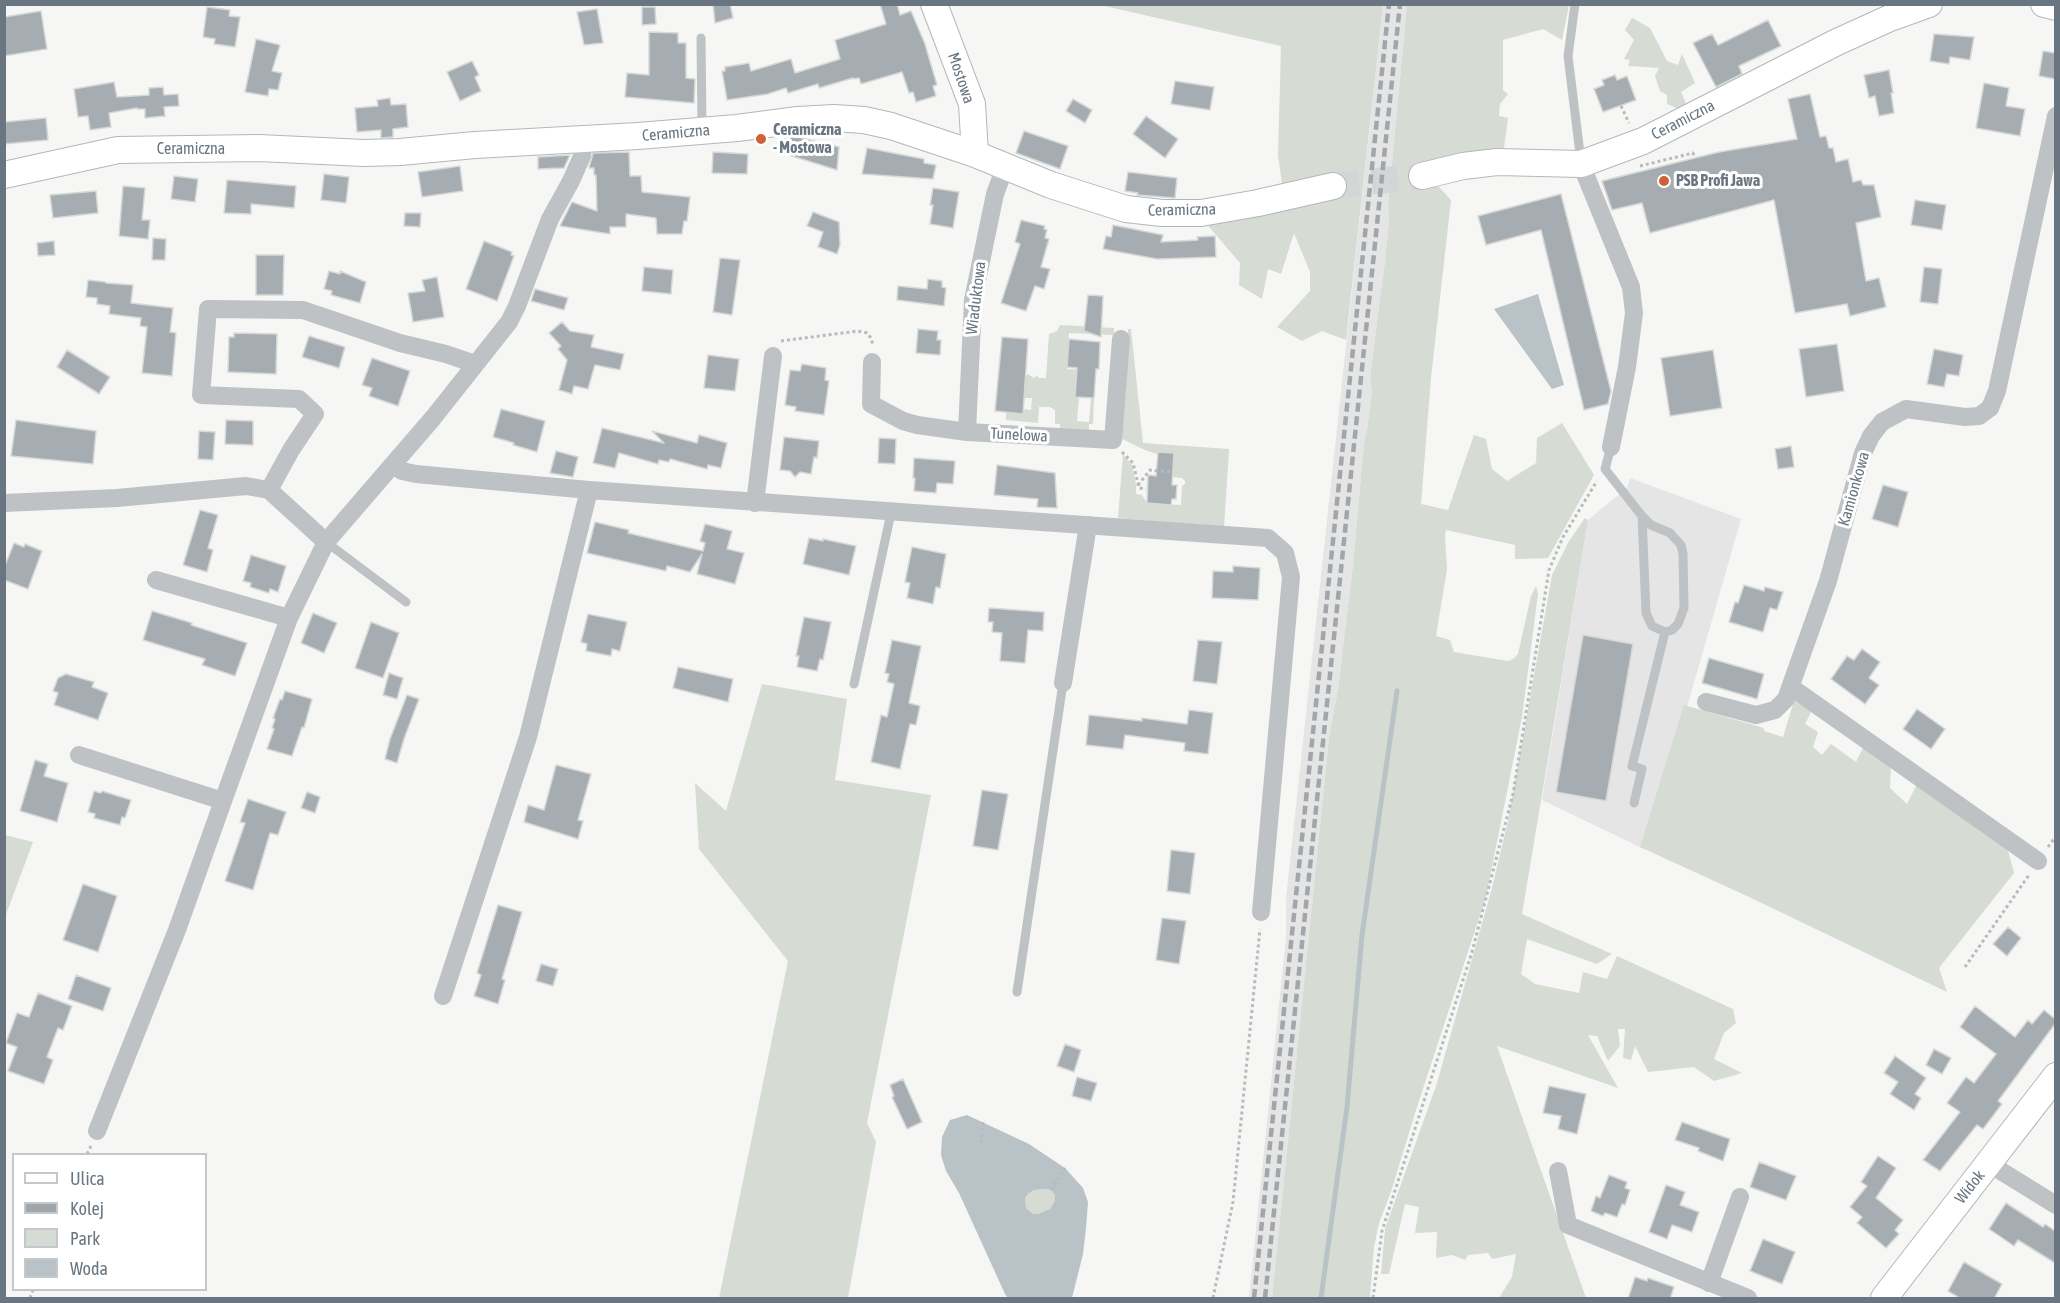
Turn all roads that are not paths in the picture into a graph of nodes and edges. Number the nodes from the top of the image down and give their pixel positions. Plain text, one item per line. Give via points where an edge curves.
1 (934, 4) edge
2 (1575, 4) edge
3 (1929, 4) edge
4 (2044, 4) edge
5 (2055, 7) edge
6 (701, 38) dead end
7 (2055, 116) edge
8 (702, 131) junction
9 (583, 139) junction
10 (975, 154) junction
11 (1581, 164) junction
12 (1005, 167) junction
13 (4, 175) edge
14 (1422, 176) tunnel mouth
15 (1333, 186) tunnel mouth
16 (1121, 339) dead end
17 (776, 349) road end
18 (872, 362) road end
19 (475, 364) junction
20 (967, 432) junction
21 (1611, 447) joint
22 (394, 465) junction
23 (269, 490) junction
24 (589, 490) junction
25 (4, 503) edge
26 (755, 503) junction
27 (891, 513) junction
28 (1642, 516) junction
29 (1088, 525) junction
30 (326, 542) junction
31 (156, 580) dead end
32 (406, 602) dead end
33 (289, 618) junction
34 (1665, 632) junction
35 (854, 684) dead end
36 (1063, 684) joint
37 (1791, 687) junction
38 (1706, 702) dead end
39 (79, 755) dead end
40 (223, 801) junction
41 (1634, 803) dead end
42 (2038, 861) road end
43 (1262, 912) road end
44 (1017, 992) dead end
45 (443, 996) dead end
46 (2055, 1076) edge
47 (97, 1131) dead end
48 (1988, 1163) junction
49 (1558, 1171) dead end
50 (1740, 1197) dead end
51 (2055, 1205) edge
52 (1709, 1283) junction
53 (1888, 1297) edge
54 (1748, 1299) edge

1 - 10 street, Mostowa via 972,104
2 - 11 lane via 1568,56
3 - 11 street, Ceramiczna via 1837,42 1643,141
4 - 5 street
6 - 8 lane
7 - 37 street, Kamionkowa via 1995,400 1979,416 1906,410 1876,428 1863,453 1828,581
8 - 9 street, Ceramiczna
8 - 10 street, Ceramiczna via 798,120 864,120
9 - 13 street, Ceramiczna via 364,153 258,148 126,150
9 - 19 street via 582,156 550,219 517,306
10 - 12 street, Ceramiczna
11 - 14 street, Ceramiczna via 1497,162
11 - 21 street via 1631,287 1634,313
12 - 15 street, Ceramiczna via 1126,209 1162,213 1201,213 1258,204
12 - 20 street, Wiaduktowa via 992,205 973,300
16 - 20 street, Tunelowa via 1113,440
17 - 26 street
18 - 20 street, Tunelowa via 871,405 917,425
19 - 22 street
19 - 23 street via 303,310 208,309 201,395 299,399 315,414
21 - 28 lane via 1605,469
22 - 24 street via 416,474
22 - 30 street
23 - 25 street via 246,486
23 - 30 street
24 - 26 street
24 - 45 street via 528,737
26 - 27 street
27 - 29 street
27 - 35 lane
28 - 34 lane via 1646,613 1652,626
28 - 34 lane via 1676,538 1683,554 1682,617 1672,630
29 - 36 street
29 - 43 street via 1268,538 1285,553 1291,577
30 - 32 lane
30 - 33 street
31 - 33 street
33 - 40 street
34 - 41 lane via 1632,766 1642,769
36 - 44 lane
37 - 38 street, Kamionkowa via 1775,710 1756,715
37 - 42 street
39 - 40 street
40 - 47 street via 177,930
46 - 48 street, Widok
48 - 51 street
48 - 53 street, Widok
49 - 52 street via 1568,1225
50 - 52 street
52 - 54 street

